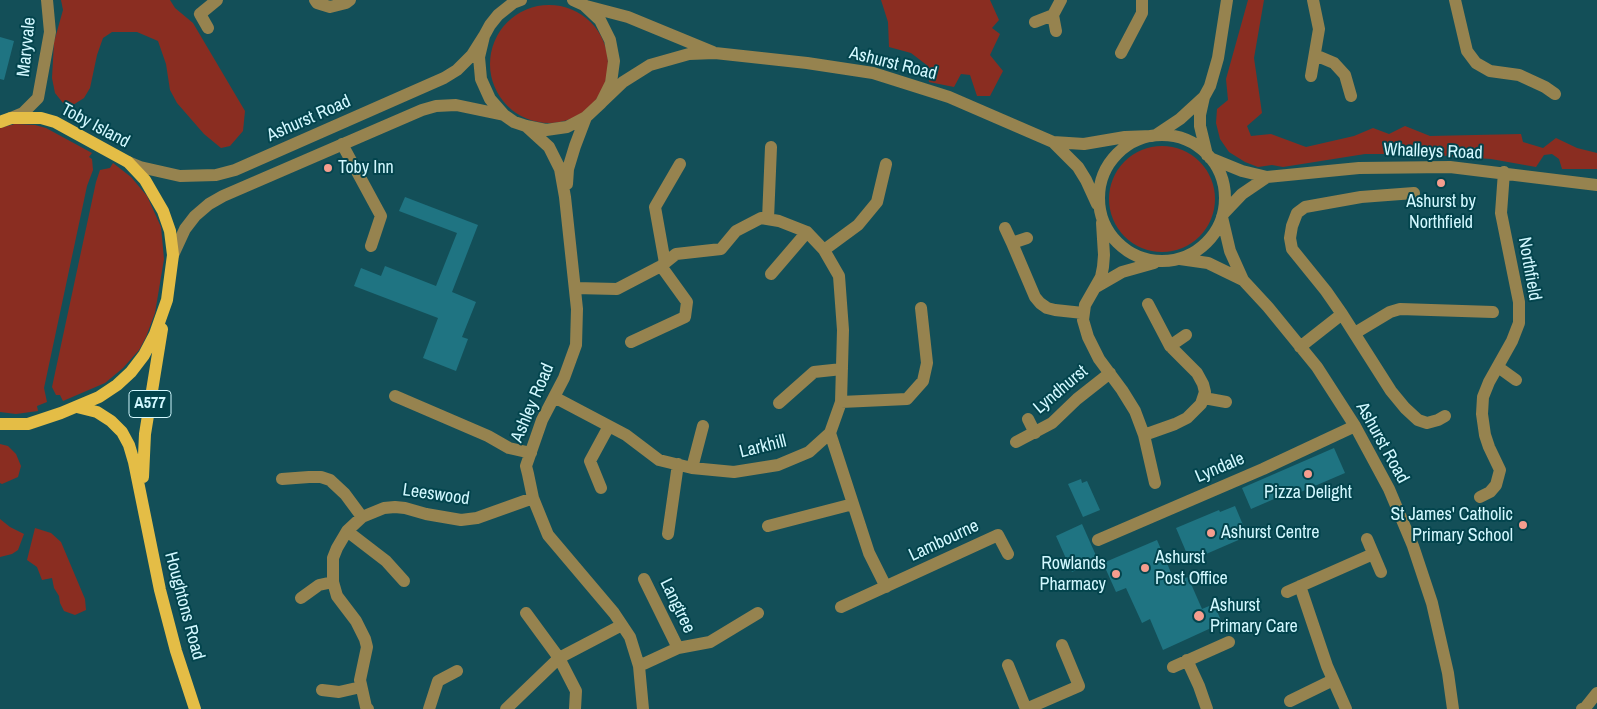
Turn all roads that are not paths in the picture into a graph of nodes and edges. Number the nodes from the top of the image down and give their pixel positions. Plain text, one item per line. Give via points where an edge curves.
1 (47, 0) edge
2 (218, 0) edge
3 (315, 0) edge
4 (350, 0) edge
5 (503, 0) edge
6 (520, 0) edge
7 (1061, 0) edge
8 (1142, 0) edge
9 (1227, 0) edge
10 (1313, 0) edge
11 (1455, 0) edge
12 (578, 3) edge
13 (498, 15) junction
14 (1053, 15) junction
15 (1036, 22) dead end
16 (208, 28) dead end
17 (1056, 31) dead end
18 (484, 36) junction
19 (1121, 52) dead end
20 (715, 53) junction
21 (1315, 56) junction
22 (1311, 76) dead end
23 (1555, 94) dead end
24 (1351, 96) dead end
25 (1204, 97) junction
26 (38, 98) junction
27 (601, 103) junction
28 (504, 115) junction
29 (586, 117) junction
30 (6, 120) edge
31 (55, 122) junction
32 (526, 126) junction
33 (1154, 135) junction
34 (1053, 142) junction
35 (342, 144) junction
36 (771, 148) dead end
37 (1209, 156) junction
38 (122, 159) junction
39 (680, 164) dead end
40 (886, 164) dead end
41 (1504, 172) junction
42 (1267, 178) junction
43 (1597, 185) edge
44 (1414, 193) dead end
45 (566, 197) junction
46 (1101, 214) junction
47 (1222, 215) junction
48 (768, 219) junction
49 (1005, 228) dead end
50 (807, 232) junction
51 (1027, 238) dead end
52 (1012, 243) junction
53 (371, 246) dead end
54 (824, 250) junction
55 (173, 255) junction
56 (1180, 259) junction
57 (1161, 261) junction
58 (663, 264) junction
59 (771, 274) dead end
60 (1243, 280) junction
61 (575, 288) junction
62 (1096, 288) junction
63 (166, 300) junction
64 (1148, 304) dead end
65 (921, 308) dead end
66 (1493, 312) dead end
67 (1083, 313) junction
68 (1342, 314) junction
69 (1355, 333) junction
70 (1186, 335) dead end
71 (631, 342) dead end
72 (1170, 346) junction
73 (1300, 346) junction
74 (1498, 368) junction
75 (842, 369) junction
76 (1110, 374) junction
77 (1516, 380) dead end
78 (395, 396) dead end
79 (554, 396) junction
80 (1204, 398) junction
81 (841, 402) junction
82 (1226, 402) dead end
83 (779, 403) dead end
84 (77, 407) junction
85 (1445, 416) dead end
86 (1028, 419) dead end
87 (0, 424) edge
88 (609, 426) junction
89 (702, 426) dead end
90 (1355, 426) junction
91 (830, 433) junction
92 (1035, 434) junction
93 (1144, 435) junction
94 (1016, 442) dead end
95 (530, 453) junction
96 (678, 464) junction
97 (692, 468) junction
98 (282, 479) dead end
99 (1155, 483) dead end
100 (601, 488) dead end
101 (1480, 497) dead end
102 (533, 498) junction
103 (853, 504) junction
104 (143, 510) junction
105 (362, 518) junction
106 (768, 526) dead end
107 (347, 531) junction
108 (668, 534) dead end
109 (1367, 539) dead end
110 (1098, 540) dead end
111 (1008, 554) dead end
112 (1374, 554) junction
113 (1381, 572) dead end
114 (644, 579) dead end
115 (404, 581) dead end
116 (333, 582) junction
117 (1300, 586) junction
118 (886, 587) junction
119 (1287, 592) dead end
120 (300, 598) dead end
121 (841, 607) dead end
122 (526, 613) dead end
123 (758, 613) dead end
124 (622, 625) junction
125 (1229, 642) dead end
126 (1062, 645) dead end
127 (678, 648) junction
128 (559, 658) junction
129 (1187, 660) junction
130 (1008, 665) dead end
131 (639, 666) junction
132 (1172, 667) dead end
133 (457, 671) dead end
134 (1333, 680) junction
135 (361, 687) junction
136 (322, 690) dead end
137 (1597, 693) edge
138 (1290, 701) dead end
139 (1052, 704) edge
140 (195, 709) edge
141 (368, 709) edge
142 (429, 709) edge
143 (506, 709) edge
144 (575, 709) edge
145 (643, 709) edge
146 (1207, 709) edge
147 (1346, 709) edge
148 (1453, 709) edge
149 (1585, 709) edge

1 - 26 street, Maryvale via 50,32
2 - 16 street via 200,14
3 - 4 street via 330,7
5 - 13 street
6 - 13 street
7 - 14 street
8 - 19 street via 1142,13
9 - 25 street via 1215,70
10 - 21 street via 1319,29
11 - 23 street via 1467,51 1476,63 1490,71 1519,75
12 - 20 street, Ashurst Road via 628,17
12 - 27 street via 600,20 612,47 611,83
13 - 18 street, Ashurst Road
14 - 15 street
14 - 17 street
18 - 28 street via 479,57 481,79 490,99
18 - 38 street, Ashurst Road via 467,60 444,78 235,170 216,175 180,176 140,167
20 - 27 street, Ashurst Road via 689,54 650,64 623,82
20 - 34 street, Ashurst Road via 873,73 978,108
21 - 22 street
21 - 24 street via 1334,63 1345,76
25 - 33 street via 1180,119
25 - 37 street via 1200,126
26 - 30 street, Maryvale via 23,113
26 - 31 street, Maryvale
27 - 29 street, Ashurst Road
28 - 32 street
28 - 35 street, Ashurst Road via 456,105 436,106
29 - 32 street via 567,127 546,130
29 - 45 street, Ashley Road via 568,169
30 - 31 main road, Toby Island / A577 via 41,118
31 - 38 main road, Toby Island / A577
32 - 45 street, Ashley Road via 549,147 560,169
33 - 34 street, Ashurst Road via 1084,144
33 - 37 street via 1175,136 1193,143
33 - 46 street via 1132,142 1116,154 1104,171 1099,191
34 - 46 street, Ashurst Road via 1078,167
35 - 53 street via 381,216
35 - 55 street, Ashurst Road via 216,200 184,229
36 - 48 street
37 - 42 street, Whalleys Road
37 - 47 street via 1220,174 1224,194
38 - 55 main road, Toby Island / A577 via 145,180 163,211
39 - 58 street via 655,207
40 - 54 street via 877,202 858,225
41 - 42 street, Whalleys Road via 1450,167 1359,168
41 - 43 street, Whalleys Road
41 - 74 street, Northfield via 1502,213 1519,314 1516,332
42 - 47 street, Whalleys Road via 1242,194
44 - 68 street via 1361,197 1305,207 1297,213 1290,238 1292,248
45 - 61 street, Ashley Road
46 - 57 street via 1110,235 1124,249 1142,258
46 - 62 street via 1104,255
47 - 56 street via 1212,236 1198,250
47 - 60 street, Ashurst Road via 1230,250
48 - 50 street, Larkhill
48 - 58 street via 761,218 736,231 721,249 676,254
49 - 52 street
50 - 54 street, Larkhill
50 - 59 street
51 - 52 street
52 - 67 street via 1040,303 1055,310
54 - 75 street, Larkhill via 839,276
55 - 63 main road, Toby Island / A577
56 - 57 street
56 - 60 street, Ashurst Road via 1208,263
57 - 62 street via 1122,272
58 - 61 street via 617,290
58 - 71 street via 687,302 685,317
60 - 73 street, Ashurst Road
61 - 79 street, Ashley Road via 578,309 576,345
62 - 67 street
63 - 84 main road, Toby Island / A577 via 156,334 131,372 99,397
63 - 104 main road, Houghtons Road / A577 via 145,434
64 - 72 street
65 - 81 street via 927,363 923,381 907,399
66 - 69 street via 1400,309
67 - 76 street, Lyndhurst via 1088,337
68 - 69 street
68 - 73 street
69 - 85 street via 1391,391 1418,420 1427,423
70 - 72 street
72 - 80 street via 1200,378
73 - 90 street, Ashurst Road
74 - 77 street
74 - 101 street, Northfield via 1483,397 1483,423 1489,447 1500,470 1496,485
75 - 81 street, Larkhill
75 - 83 street via 814,372
76 - 92 street, Lyndhurst
76 - 93 street, Lyndhurst via 1135,410
78 - 95 street via 509,448
79 - 88 street, Larkhill
79 - 95 street, Ashley Road
80 - 82 street
80 - 93 street via 1187,418
81 - 91 street, Larkhill
84 - 87 main road, Toby Island / A577 via 39,421
84 - 104 main road, Houghtons Road / A577 via 96,412 122,432 134,462
86 - 92 street, Lyndhurst
88 - 96 street, Larkhill via 659,460
88 - 100 street via 590,461
89 - 97 street
90 - 110 street, Lyndale
90 - 148 street, Ashurst Road via 1377,464 1413,546 1432,603
91 - 97 street, Larkhill via 809,452 778,466 734,472
91 - 103 street
92 - 94 street, Lyndhurst
93 - 99 street, Lyndhurst
95 - 102 street, Ashley Road via 526,466
96 - 97 street, Larkhill
96 - 108 street
98 - 105 street via 309,476 330,480
102 - 105 street, Leeswood via 477,518 461,520 395,507 384,508
102 - 124 street, Ashley Road via 548,536
103 - 106 street
103 - 118 street via 869,553
104 - 140 main road, Houghtons Road / A577 via 160,590
105 - 107 street, Leeswood
107 - 115 street
107 - 116 street, Leeswood via 333,558
109 - 112 street
111 - 118 street, Lambourne via 998,535
112 - 113 street
112 - 117 street
114 - 127 street, Langtree
116 - 120 street via 319,585
116 - 135 street, Leeswood via 337,596 365,639 367,647 360,673
117 - 119 street
117 - 134 street
118 - 121 street, Lambourne
122 - 128 street
123 - 127 street via 710,642
124 - 128 street
124 - 131 street, Ashley Road via 630,637
125 - 129 street
126 - 139 street via 1079,686
127 - 131 street
128 - 143 street
128 - 144 street via 576,691
129 - 132 street
129 - 146 street
130 - 139 street via 1026,709
131 - 145 street, Ashley Road
133 - 142 street via 438,681
134 - 138 street
134 - 147 street
135 - 136 street via 339,692
135 - 141 street, Leeswood
137 - 149 street

